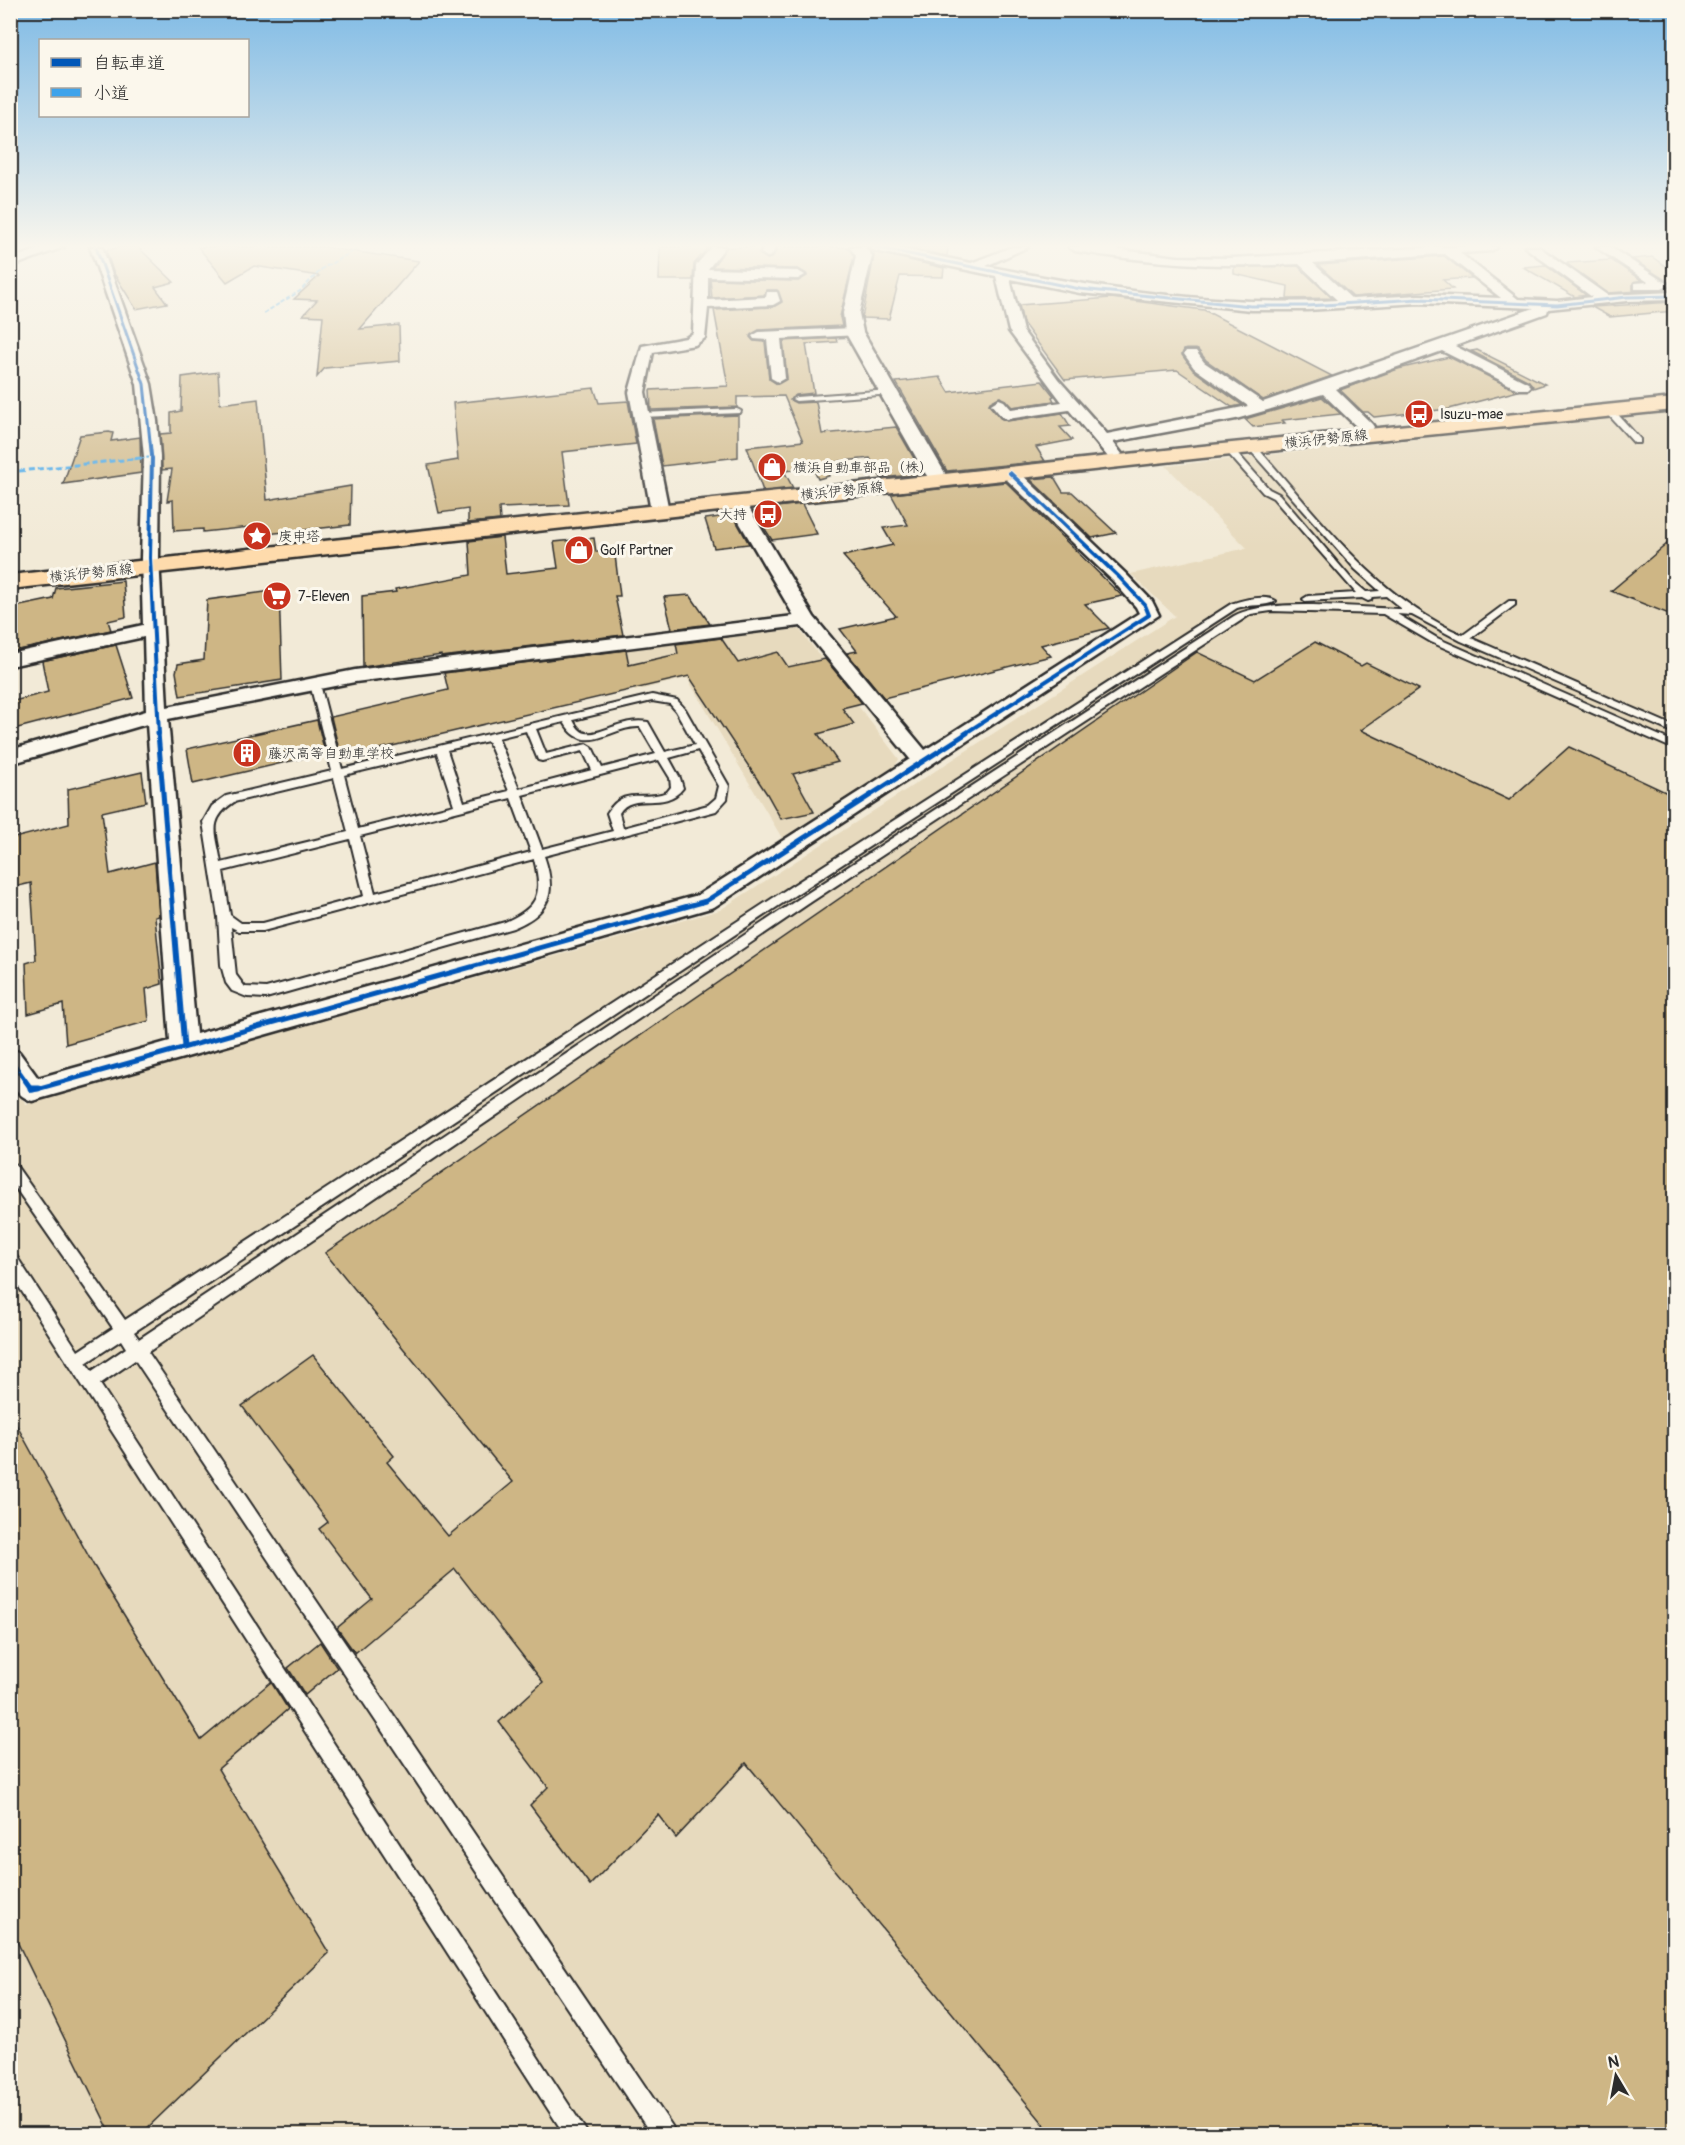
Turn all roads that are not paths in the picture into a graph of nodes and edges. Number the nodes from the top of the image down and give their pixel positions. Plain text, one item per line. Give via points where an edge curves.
1 (131, 347) edge
2 (659, 347) edge
3 (769, 347) edge
4 (863, 347) edge
5 (1028, 347) edge
6 (1436, 347) edge
7 (1446, 347) edge
8 (1191, 354) dead end
9 (778, 378) dead end
10 (1523, 386) dead end
11 (1326, 388) junction
12 (890, 392) junction
13 (1674, 396) edge
14 (796, 399) dead end
15 (1674, 404) edge
16 (1073, 405) junction
17 (1261, 408) junction
18 (1610, 410) junction
19 (737, 411) dead end
20 (1007, 413) dead end
21 (641, 415) junction
22 (1366, 427) junction
23 (1637, 441) dead end
24 (1109, 446) junction
25 (1252, 447) junction
26 (1229, 449) junction
27 (935, 473) junction
28 (1010, 473) junction
29 (737, 503) junction
30 (659, 507) junction
31 (151, 562) junction
32 (10, 573) edge
33 (10, 582) edge
34 (1386, 593) junction
35 (1365, 596) junction
36 (1512, 603) dead end
37 (1384, 611) junction
38 (1413, 612) junction
39 (806, 620) junction
40 (154, 629) junction
41 (1464, 639) junction
42 (10, 660) edge
43 (315, 684) junction
44 (157, 715) junction
45 (566, 717) junction
46 (529, 726) junction
47 (1674, 730) edge
48 (491, 735) junction
49 (702, 746) junction
50 (1674, 746) edge
51 (440, 747) junction
52 (663, 756) junction
53 (10, 757) edge
54 (922, 760) junction
55 (338, 772) junction
56 (598, 772) junction
57 (514, 793) junction
58 (460, 807) junction
59 (354, 833) junction
60 (619, 833) junction
61 (537, 855) junction
62 (215, 868) junction
63 (371, 899) junction
64 (224, 917) junction
65 (184, 1047) junction
66 (10, 1059) edge
67 (10, 1168) edge
68 (10, 1259) edge
69 (122, 1331) junction
70 (136, 1350) junction
71 (76, 1360) junction
72 (90, 1382) junction
73 (577, 2134) edge
74 (664, 2134) edge

1 - 31 street via 144,384 152,457
2 - 21 street via 647,349 637,392
3 - 9 street
4 - 12 street
5 - 16 street
6 - 11 street
7 - 10 street
8 - 17 street via 1199,365
11 - 17 street
11 - 22 street
12 - 14 lane
12 - 27 street
13 - 22 main road, 横浜伊勢原線
15 - 18 main road, 横浜伊勢原線
16 - 20 street
16 - 24 street
17 - 24 street
18 - 23 lane
18 - 25 main road, 横浜伊勢原線
19 - 21 lane
21 - 30 street
22 - 24 main road, 横浜伊勢原線
24 - 27 main road, 横浜伊勢原線
25 - 26 main road, 横浜伊勢原線
25 - 34 lane via 1358,567
26 - 28 main road, 横浜伊勢原線
26 - 35 lane
27 - 30 main road, 横浜伊勢原線
28 - 29 main road, 横浜伊勢原線
28 - 54 street via 1105,563 1145,605 1149,615
29 - 30 main road, 横浜伊勢原線
29 - 39 street
30 - 31 main road, 横浜伊勢原線
31 - 32 main road, 横浜伊勢原線
31 - 33 main road, 横浜伊勢原線
31 - 40 street
34 - 35 lane
34 - 38 lane
35 - 37 lane
35 - 69 lane via 1256,601 1234,606
36 - 41 lane
37 - 38 lane
37 - 50 lane via 1434,640
37 - 70 lane via 1271,608 1237,618 807,899
38 - 41 lane
39 - 43 street
39 - 54 street
40 - 42 street
40 - 44 street
41 - 47 lane
43 - 44 street
43 - 55 lane
44 - 53 street
44 - 65 street
45 - 46 lane
45 - 49 lane via 642,699 660,699 673,702 680,709
45 - 52 lane via 576,734 590,737 603,735 624,723 644,723
46 - 48 lane
46 - 56 lane via 542,758 587,747
48 - 51 lane
48 - 57 lane
49 - 52 lane
49 - 60 lane via 724,786 717,804 704,811
51 - 55 lane
51 - 58 lane
52 - 56 lane
52 - 60 lane via 677,783 675,792 663,799 630,799 618,804 613,813
54 - 65 street via 706,901
55 - 59 lane
55 - 62 lane via 240,795 223,803 209,822
56 - 57 lane
57 - 58 lane
57 - 61 lane
58 - 59 lane
59 - 62 lane
59 - 63 lane
60 - 61 lane
61 - 63 lane
61 - 64 lane via 545,894 539,905 518,921 266,993 244,992 232,981 225,951
62 - 64 lane
63 - 64 lane via 256,928 239,927
65 - 66 street via 32,1090
67 - 69 lane
68 - 71 lane
69 - 70 lane
69 - 71 lane
70 - 72 lane
70 - 74 lane
71 - 72 lane
72 - 73 lane

